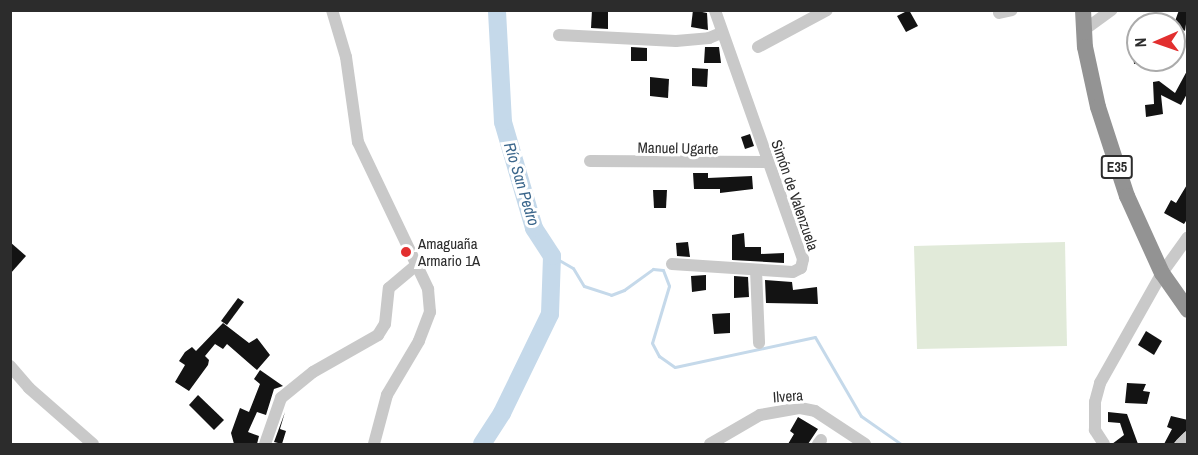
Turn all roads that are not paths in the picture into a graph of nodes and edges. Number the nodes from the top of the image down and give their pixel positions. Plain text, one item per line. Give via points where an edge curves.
1 (332, 10) edge
2 (715, 10) edge
3 (827, 10) edge
4 (1012, 10) edge
5 (1083, 10) edge
6 (1112, 10) edge
7 (999, 13) dead end
8 (1084, 30) junction
9 (721, 33) junction
10 (559, 35) dead end
11 (758, 47) dead end
12 (590, 161) dead end
13 (767, 162) junction
14 (1188, 237) edge
15 (672, 264) dead end
16 (415, 266) junction
17 (756, 270) junction
18 (1162, 273) junction
19 (1188, 310) edge
20 (759, 343) dead end
21 (10, 366) edge
22 (1188, 437) edge
23 (93, 444) edge
24 (264, 444) edge
25 (374, 444) edge
26 (710, 444) edge
27 (865, 444) edge
28 (1104, 444) edge
29 (1181, 444) edge

1 - 16 street via 346,57 358,141
2 - 9 street, Simón de Valenzuela
3 - 11 street
4 - 7 street
5 - 8 highway, E35
6 - 8 street
8 - 18 highway, E35 via 1098,107 1127,196
9 - 10 street via 683,40
9 - 13 street, Simón de Valenzuela
12 - 13 street, Manuel Ugarte
13 - 17 street, Simón de Valenzuela via 803,259 801,268 794,272
14 - 18 street
15 - 17 street, Simón de Valenzuela
16 - 24 street via 388,288 385,324 378,335 313,372 281,398
16 - 25 street via 428,289 430,312 419,341 387,395
17 - 20 street
18 - 19 highway, E35
18 - 28 street via 1100,383 1095,430
21 - 23 street via 28,388
22 - 29 street
26 - 27 street, Ilvera via 760,415 800,408 815,411

